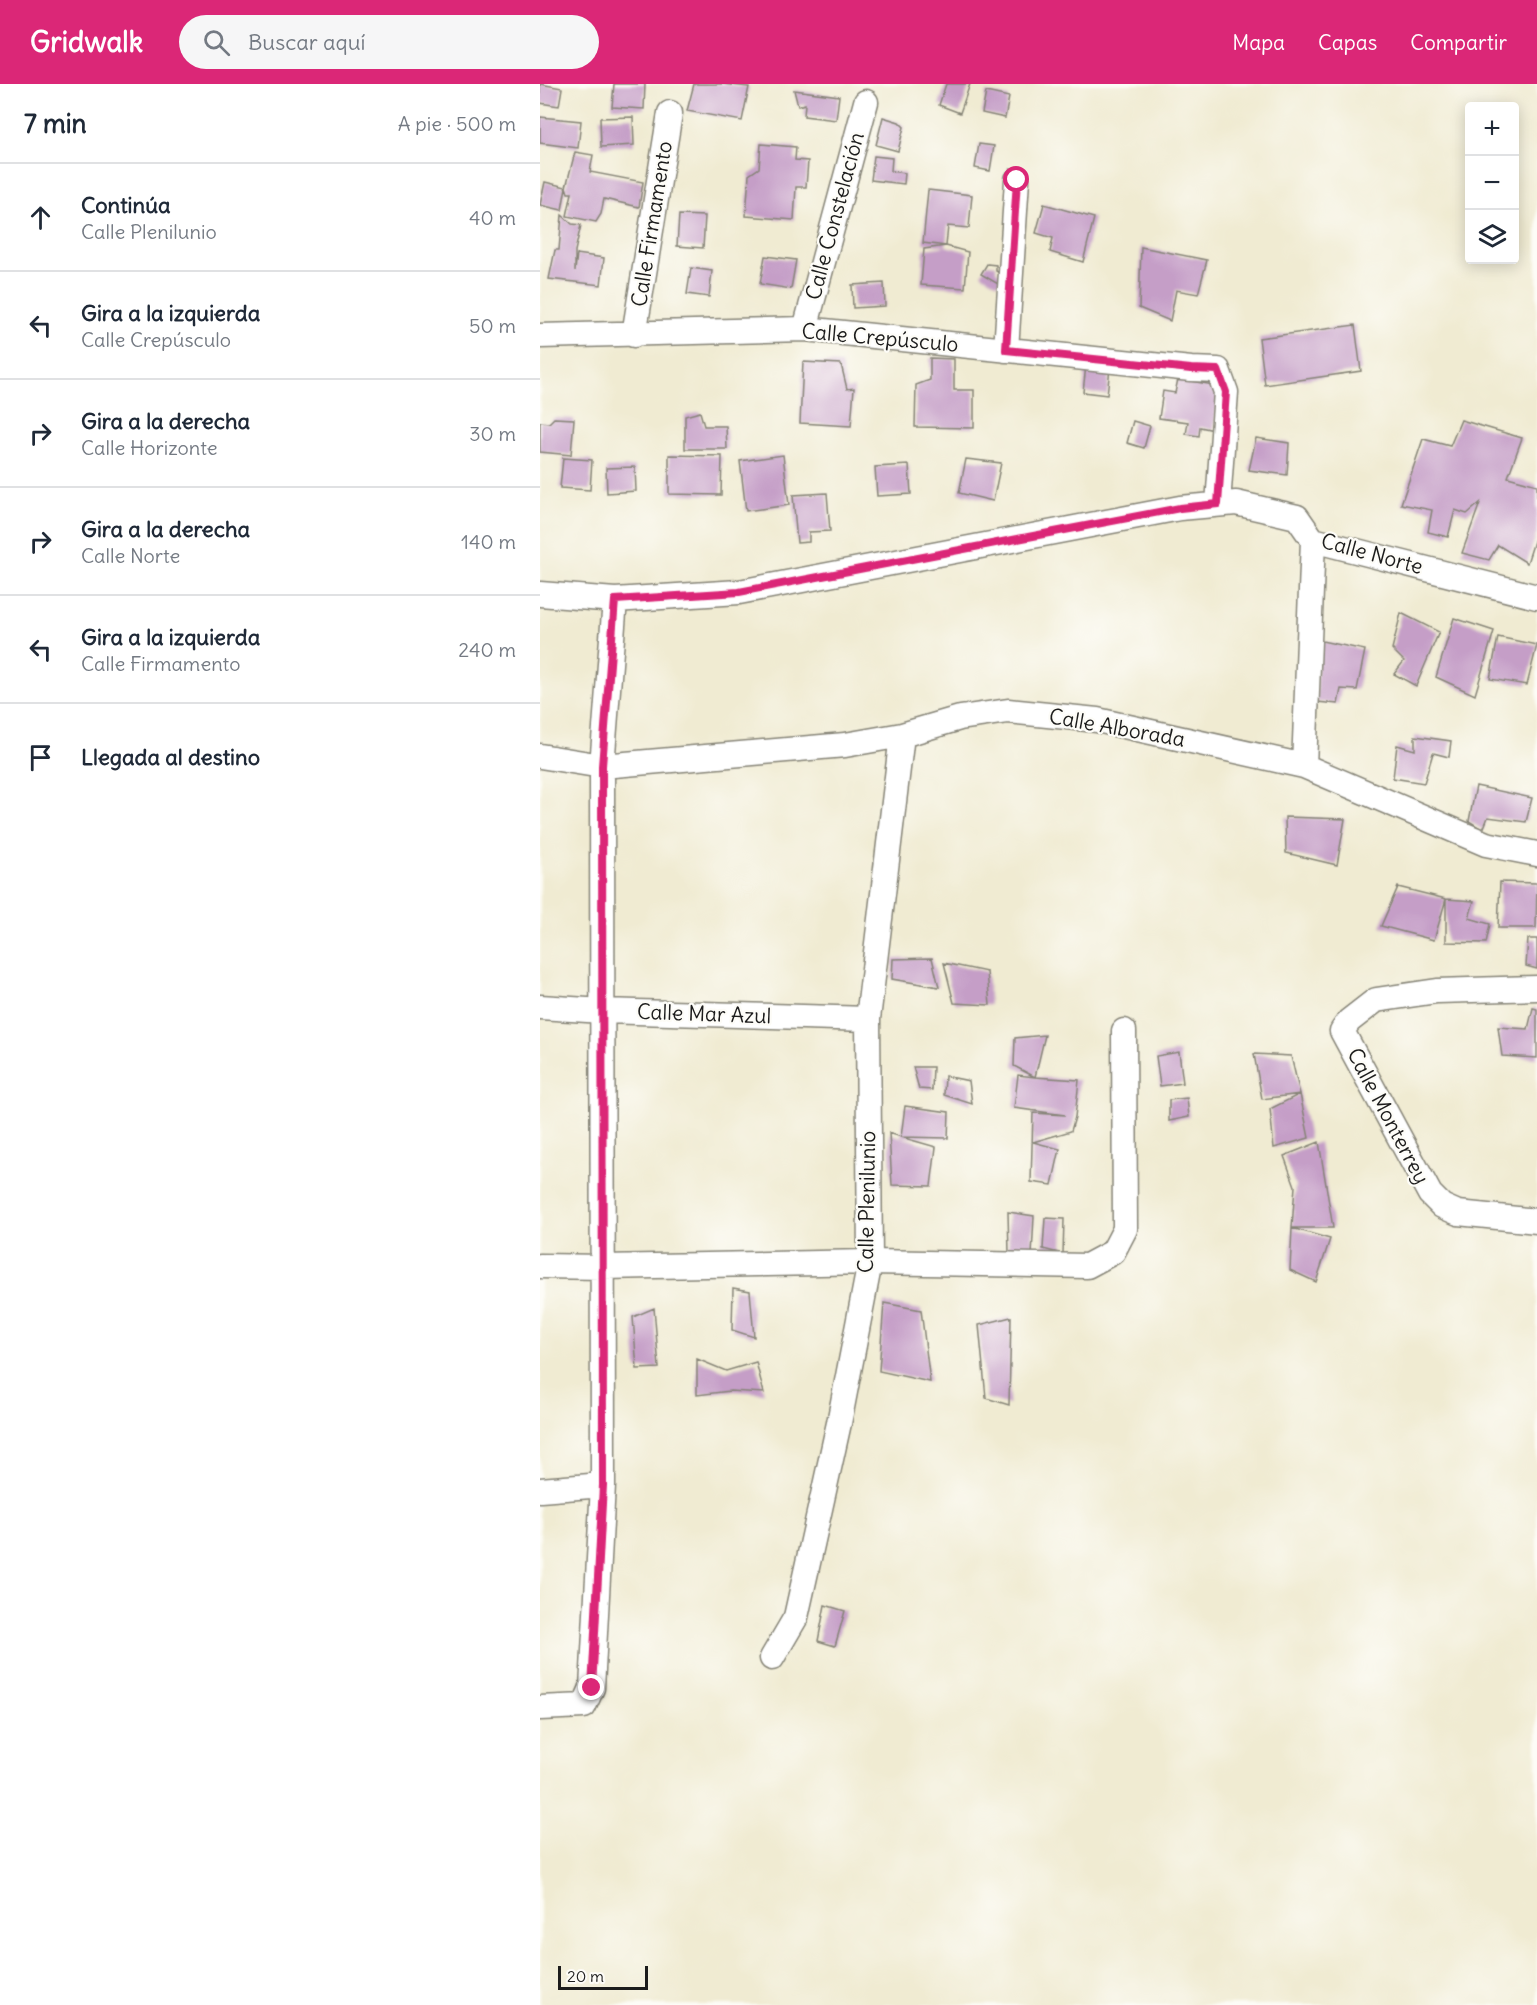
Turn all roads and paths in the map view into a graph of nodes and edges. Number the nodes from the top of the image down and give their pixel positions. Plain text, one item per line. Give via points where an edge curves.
1 (866, 102) dead end
2 (670, 113) dead end
3 (1017, 180) dead end
4 (805, 329) junction
5 (634, 334) junction
6 (540, 336) edge
7 (1006, 350) junction
8 (1218, 504) junction
9 (1313, 540) junction
10 (540, 594) edge
11 (1537, 597) edge
12 (615, 600) junction
13 (902, 735) junction
14 (540, 756) edge
15 (602, 766) junction
16 (1304, 766) junction
17 (1537, 854) edge
18 (1537, 988) edge
19 (540, 1007) edge
20 (603, 1011) junction
21 (868, 1019) junction
22 (1124, 1032) dead end
23 (1537, 1221) edge
24 (870, 1262) junction
25 (540, 1266) edge
26 (603, 1267) junction
27 (603, 1485) junction
28 (540, 1490) edge
29 (772, 1658) dead end
30 (540, 1708) edge

1 - 4 street, Calle Constelación
2 - 5 street, Calle Firmamento
3 - 7 street
4 - 5 street, Calle Crepúsculo
4 - 7 street, Calle Crepúsculo
5 - 6 street, Calle Crepúsculo
7 - 8 street, Calle Crepúsculo via 1218,370 1226,392
8 - 9 street, Calle Norte via 1236,503 1297,517
8 - 12 street, Calle Norte via 739,592
9 - 11 street, Calle Norte
9 - 16 street
10 - 12 street, Calle Norte
12 - 15 street
13 - 15 street, Calle Alborada via 846,745
13 - 16 street, Calle Alborada via 960,718 1008,711 1098,720
13 - 21 street, Calle Plenilunio
14 - 15 street, Calle Alborada
15 - 20 street
16 - 17 street, Calle Alborada via 1486,844
18 - 23 street, Calle Monterrey via 1437,991 1376,1000 1342,1031 1430,1194 1442,1206 1458,1213
19 - 20 street, Calle Mar Azul
20 - 21 street, Calle Mar Azul
20 - 26 street
21 - 24 street, Calle Plenilunio
22 - 24 street via 1125,1229 1113,1252 1087,1266
24 - 26 street
24 - 29 street, Calle Plenilunio via 796,1617
25 - 26 street
26 - 27 street
27 - 28 street
27 - 30 street via 592,1688 584,1706

